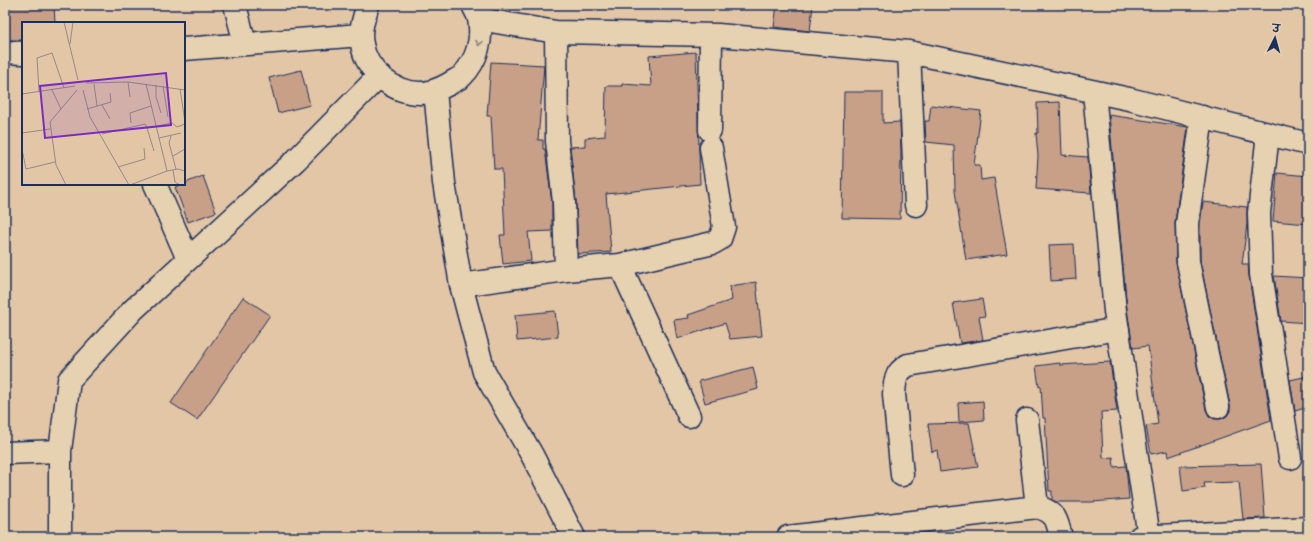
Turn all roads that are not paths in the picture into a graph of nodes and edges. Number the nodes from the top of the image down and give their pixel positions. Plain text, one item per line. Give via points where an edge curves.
1 (235, 5) edge
2 (368, 5) edge
3 (476, 12) edge
4 (556, 32) junction
5 (362, 35) junction
6 (711, 35) junction
7 (245, 44) junction
8 (185, 49) edge
9 (5, 52) edge
10 (909, 52) junction
11 (22, 53) edge
12 (379, 76) junction
13 (435, 91) junction
14 (1094, 92) junction
15 (1202, 117) junction
16 (1268, 134) junction
17 (1308, 144) edge
18 (155, 185) edge
19 (916, 205) dead end
20 (188, 259) junction
21 (620, 265) junction
22 (566, 270) junction
23 (461, 284) junction
24 (1118, 329) junction
25 (1218, 407) dead end
26 (689, 416) dead end
27 (1027, 420) dead end
28 (60, 451) junction
29 (5, 453) edge
30 (1290, 458) dead end
31 (902, 475) dead end
32 (1037, 507) junction
33 (1308, 528) edge
34 (60, 537) edge
35 (574, 537) edge
36 (788, 537) edge
37 (1061, 537) edge
38 (1146, 537) edge

1 - 7 street
2 - 5 street via 361,24
3 - 4 street
3 -> 13 street via 480,40 474,60 462,76
4 - 6 street
4 - 22 street via 557,141 564,202
5 - 7 street
5 - 12 street via 362,44 369,64
6 - 10 street
6 - 21 street via 710,139 724,227 720,239 713,243
7 - 8 street
9 - 11 street
10 - 14 street
10 - 19 street
12 - 13 street via 400,89 420,93
12 - 20 street via 296,160
13 - 23 street via 444,183
14 - 15 street
14 - 24 street
15 - 16 street
15 - 25 street via 1187,224 1188,262
16 - 17 street
16 - 30 street via 1259,213 1261,274
18 - 20 street
20 - 28 street via 133,310 69,380
21 - 22 street
21 - 26 street
22 - 23 street
23 - 35 street via 484,372 532,455
24 - 31 street via 908,365 900,370 895,381 894,394
24 - 38 street
27 - 32 street
28 - 29 street
28 - 34 street
32 - 36 street
32 - 37 street via 1053,514
33 - 38 street

